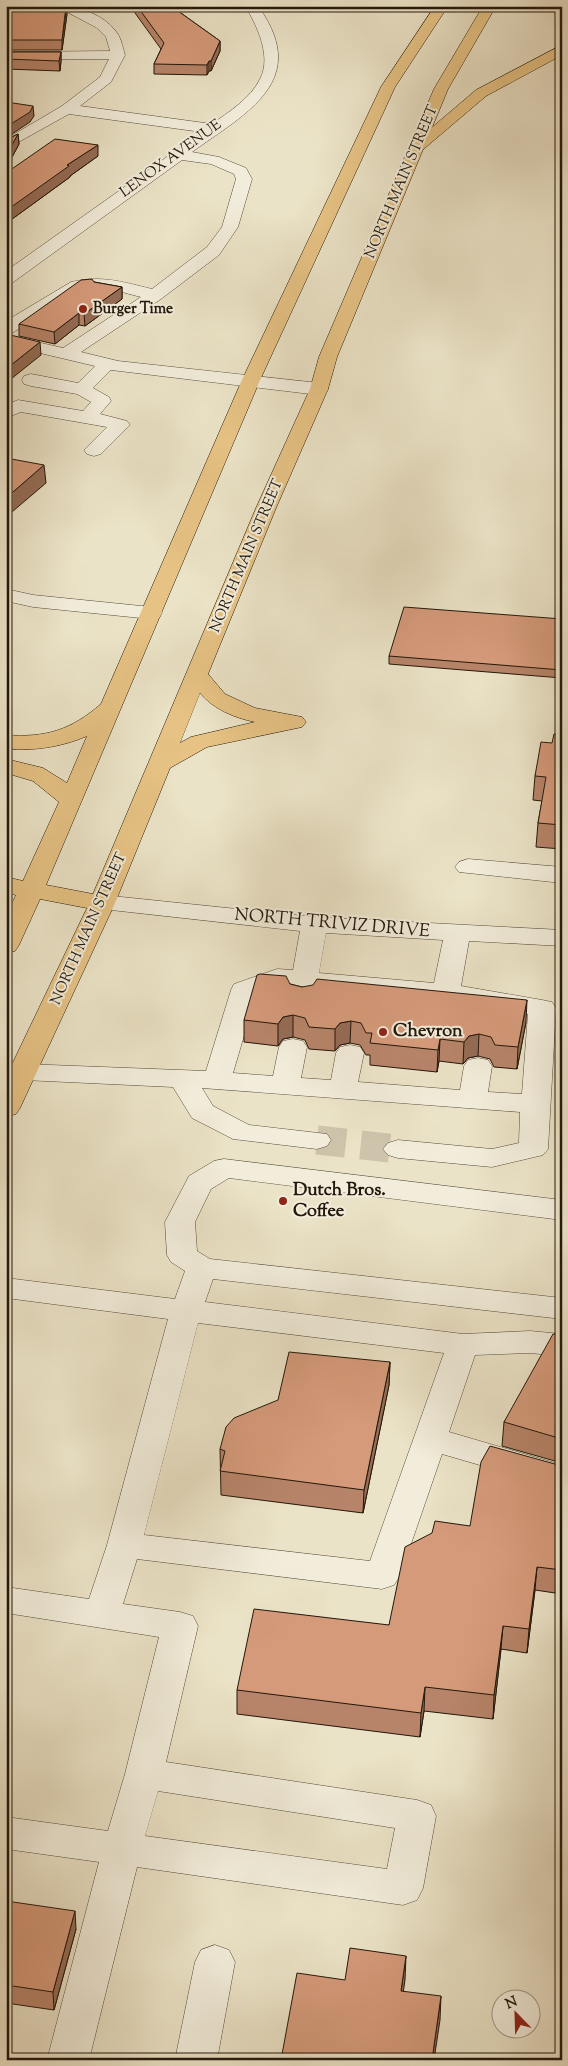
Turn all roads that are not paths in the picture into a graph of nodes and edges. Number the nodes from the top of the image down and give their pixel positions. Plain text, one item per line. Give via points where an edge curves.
1 (62, 6) edge
2 (251, 6) edge
3 (442, 6) edge
4 (490, 6) edge
5 (562, 49) edge
6 (118, 55) junction
7 (6, 56) edge
8 (67, 109) junction
9 (214, 129) junction
10 (6, 145) edge
11 (414, 150) junction
12 (179, 155) junction
13 (16, 255) dead end
14 (34, 258) junction
15 (6, 279) edge
16 (155, 295) junction
17 (6, 330) edge
18 (6, 340) edge
19 (66, 354) junction
20 (107, 364) junction
21 (31, 380) dead end
22 (251, 380) junction
23 (319, 388) junction
24 (82, 389) junction
25 (6, 412) edge
26 (88, 417) junction
27 (94, 450) dead end
28 (6, 595) edge
29 (151, 613) junction
30 (197, 674) junction
31 (110, 708) junction
32 (6, 742) edge
33 (160, 764) junction
34 (6, 766) edge
35 (71, 800) junction
36 (468, 867) dead end
37 (562, 875) edge
38 (6, 885) edge
39 (32, 890) junction
40 (102, 903) junction
41 (314, 924) junction
42 (457, 934) junction
43 (562, 938) edge
44 (6, 945) edge
45 (304, 989) junction
46 (446, 992) junction
47 (293, 1047) dead end
48 (350, 1053) dead end
49 (478, 1066) dead end
50 (24, 1072) junction
51 (183, 1080) junction
52 (217, 1080) junction
53 (285, 1085) junction
54 (343, 1089) junction
55 (473, 1098) junction
56 (535, 1104) junction
57 (6, 1108) edge
58 (317, 1140) tunnel mouth
59 (398, 1149) tunnel mouth
60 (562, 1210) edge
61 (202, 1268) junction
62 (6, 1288) edge
63 (562, 1308) edge
64 (186, 1310) junction
65 (463, 1345) junction
66 (562, 1345) edge
67 (429, 1438) junction
68 (562, 1476) edge
69 (124, 1545) junction
70 (6, 1600) edge
71 (102, 1614) junction
72 (144, 1774) junction
73 (6, 1833) edge
74 (122, 1850) junction
75 (215, 1962) dead end
76 (68, 2060) edge
77 (196, 2060) edge

1 - 6 street via 102,27 112,36
2 - 9 street, LENOX AVENUE via 267,38 270,57 268,79 256,95
3 - 22 main road via 388,87
4 - 11 main road, NORTH MAIN STREET via 441,89
5 - 11 main road via 481,93
6 - 7 street
6 - 8 street via 106,79
8 - 9 street
8 - 10 street
9 - 12 street, LENOX AVENUE
11 - 23 main road, NORTH MAIN STREET via 328,357
12 - 14 street, LENOX AVENUE
12 - 16 street via 214,160 241,171 244,179 230,228 213,251
13 - 14 street
14 - 15 street, LENOX AVENUE
16 - 17 street via 106,284 77,286
16 - 19 street
18 - 19 street
19 - 20 street
20 - 22 street
20 - 24 street
21 - 24 street
22 - 23 street
22 - 29 main road
23 - 30 main road, NORTH MAIN STREET
24 - 26 street via 102,401
25 - 26 street via 18,406
26 - 27 street via 120,425
28 - 29 street via 34,601
29 - 31 main road
30 - 33 main road, NORTH MAIN STREET
30 - 33 main road via 217,699 249,714 294,722 199,742
31 - 32 main road via 88,726 68,735 38,742
31 - 35 main road
33 - 40 main road, NORTH MAIN STREET
34 - 35 main road via 37,773
35 - 39 main road
36 - 37 street
38 - 39 main road
39 - 40 main road
39 - 44 main road
40 - 41 street, NORTH TRIVIZ DRIVE
40 - 50 main road, NORTH MAIN STREET
41 - 42 street, NORTH TRIVIZ DRIVE
41 - 45 street
42 - 43 street, NORTH TRIVIZ DRIVE
42 - 46 street
45 - 46 street via 364,995
45 - 52 street via 277,977 244,990
46 - 56 street via 487,1009 542,1008
47 - 53 street
48 - 54 street
49 - 55 street
50 - 51 street
50 - 57 main road, NORTH MAIN STREET
51 - 52 street
51 - 58 street via 202,1112 243,1133
52 - 53 street
53 - 54 street
54 - 55 street
55 - 56 street
56 - 59 street via 533,1149 492,1158
60 - 61 street via 224,1168 198,1183 180,1222 182,1255
61 - 63 street
61 - 64 street
62 - 64 street
64 - 65 street
64 - 69 street
65 - 66 street via 530,1342
65 - 67 street
67 - 68 street
67 - 69 street via 382,1576
69 - 71 street
70 - 71 street
71 - 72 street via 180,1626
72 - 74 street
72 - 74 street via 417,1816 403,1888
73 - 74 street
74 - 76 street
75 - 77 street

